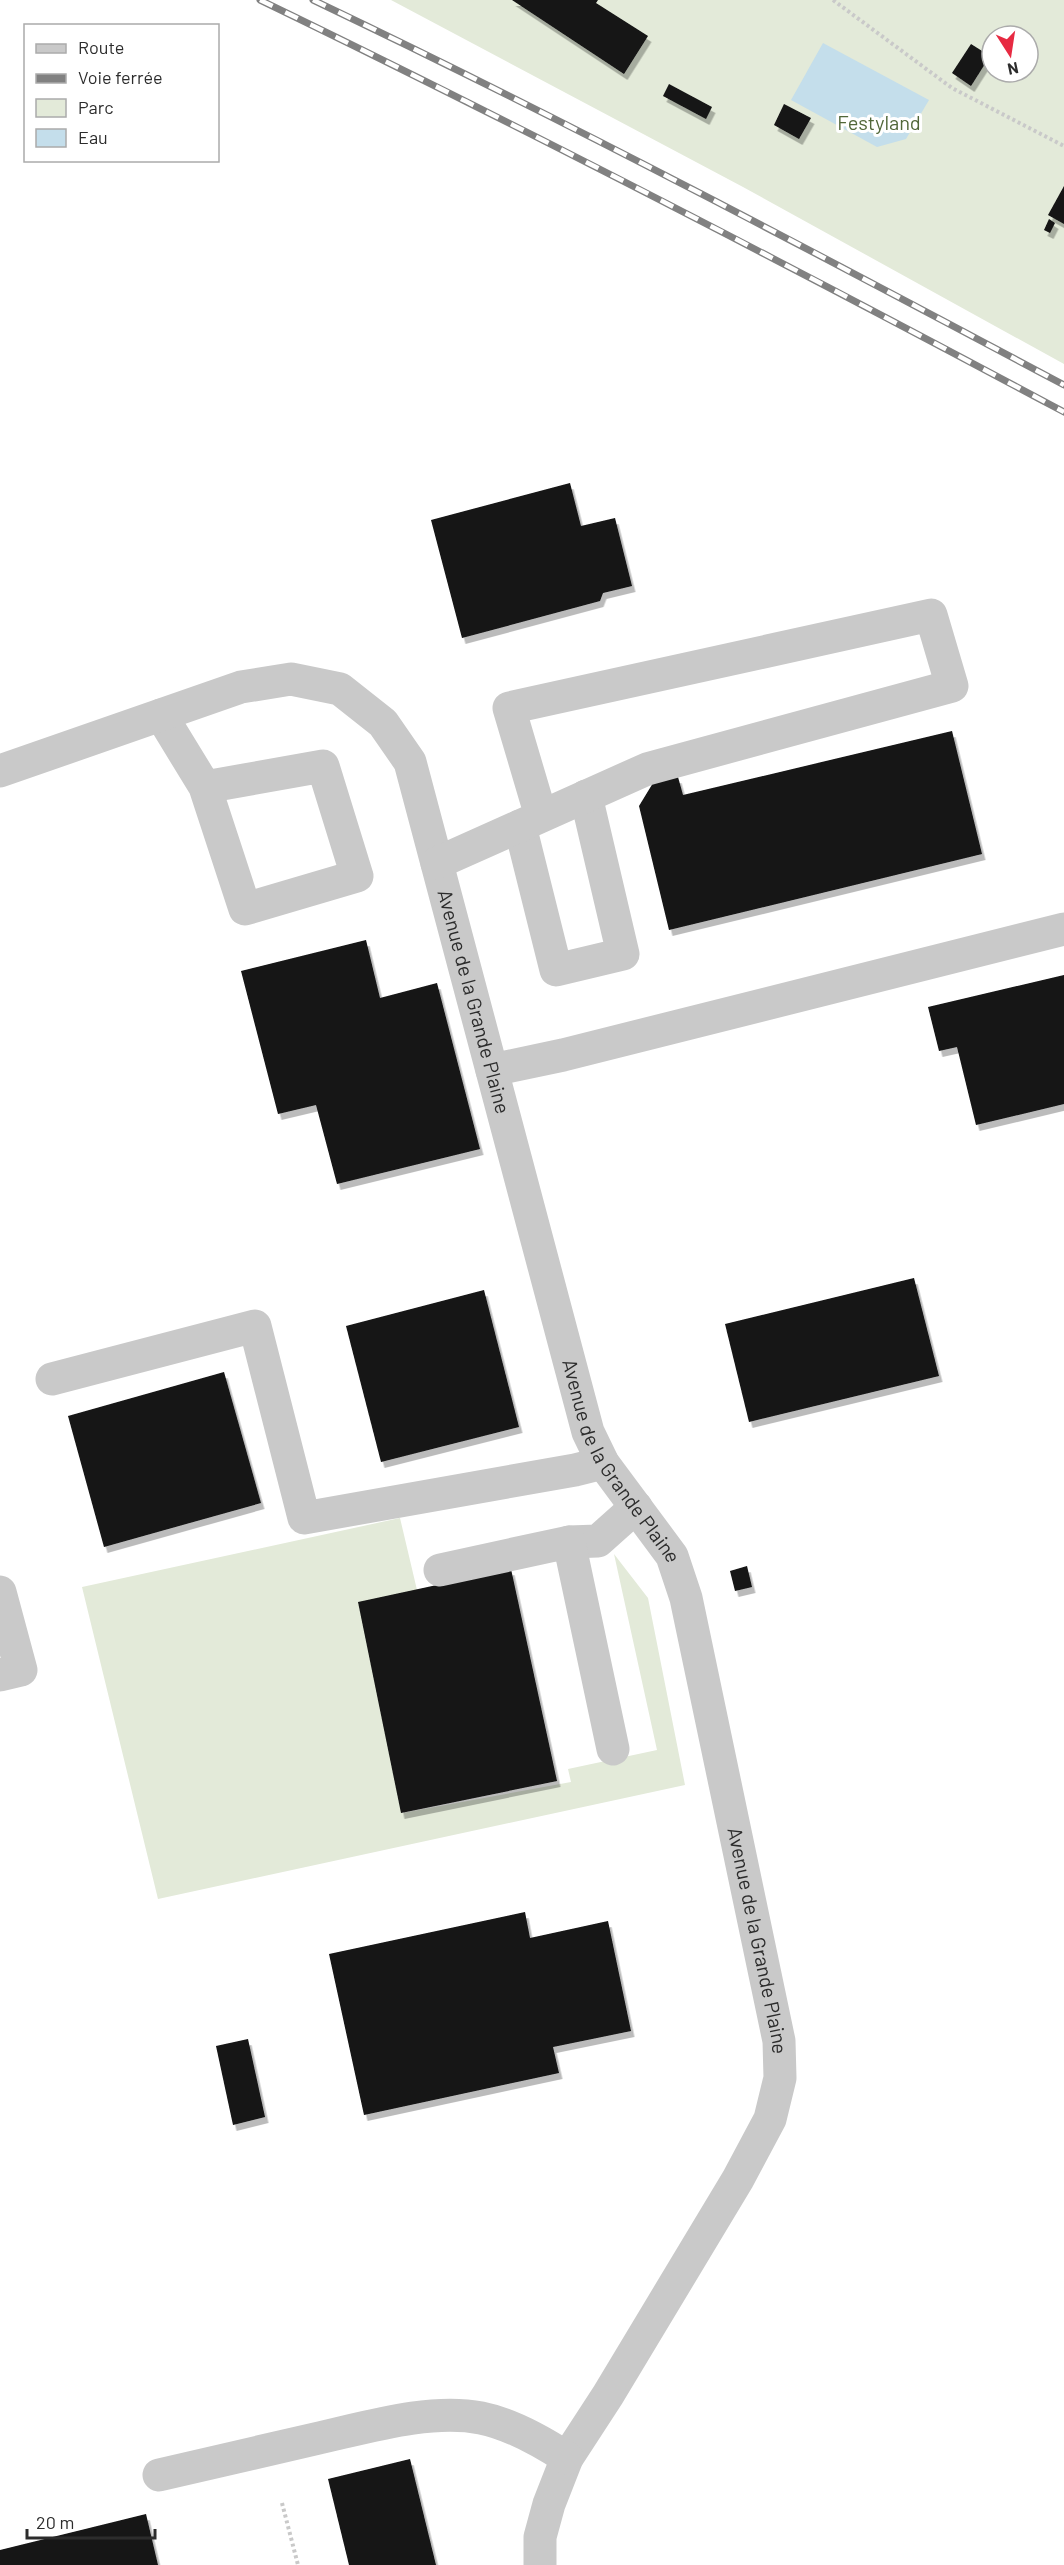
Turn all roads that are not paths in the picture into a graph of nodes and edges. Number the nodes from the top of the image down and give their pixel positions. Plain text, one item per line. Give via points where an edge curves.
1 (161, 715) junction
2 (0, 771) edge
3 (205, 787) junction
4 (586, 796) junction
5 (530, 821) junction
6 (437, 863) junction
7 (1064, 928) edge
8 (492, 1070) junction
9 (52, 1379) dead end
10 (603, 1462) junction
11 (636, 1507) junction
12 (569, 1542) junction
13 (440, 1570) dead end
14 (0, 1592) edge
15 (0, 1675) edge
16 (613, 1749) dead end
17 (567, 2458) junction
18 (159, 2475) dead end
19 (540, 2565) edge

1 - 2 street, Avenue de la Grande Plaine
1 - 3 street
1 - 6 street, Avenue de la Grande Plaine via 242,687 291,679 340,689 383,723 410,762
3 - 3 street via 245,909 357,876 323,766
4 - 5 street
4 - 5 street via 623,954 556,970
4 - 5 street via 647,769 952,686 931,615 509,708
5 - 6 street
6 - 8 street, Avenue de la Grande Plaine
7 - 8 street
8 - 10 street, Avenue de la Grande Plaine via 588,1432
9 - 10 street via 255,1326 304,1518
10 - 11 street, Avenue de la Grande Plaine
11 - 12 street via 598,1541
11 - 17 street, Avenue de la Grande Plaine via 672,1556 686,1598 779,2041 780,2078 770,2119 738,2179
12 - 13 street
12 - 16 street
14 - 15 street via 21,1670
17 - 18 street via 504,2425 479,2417 441,2415 384,2423
17 - 19 street, Avenue de la Grande Plaine via 540,2537

